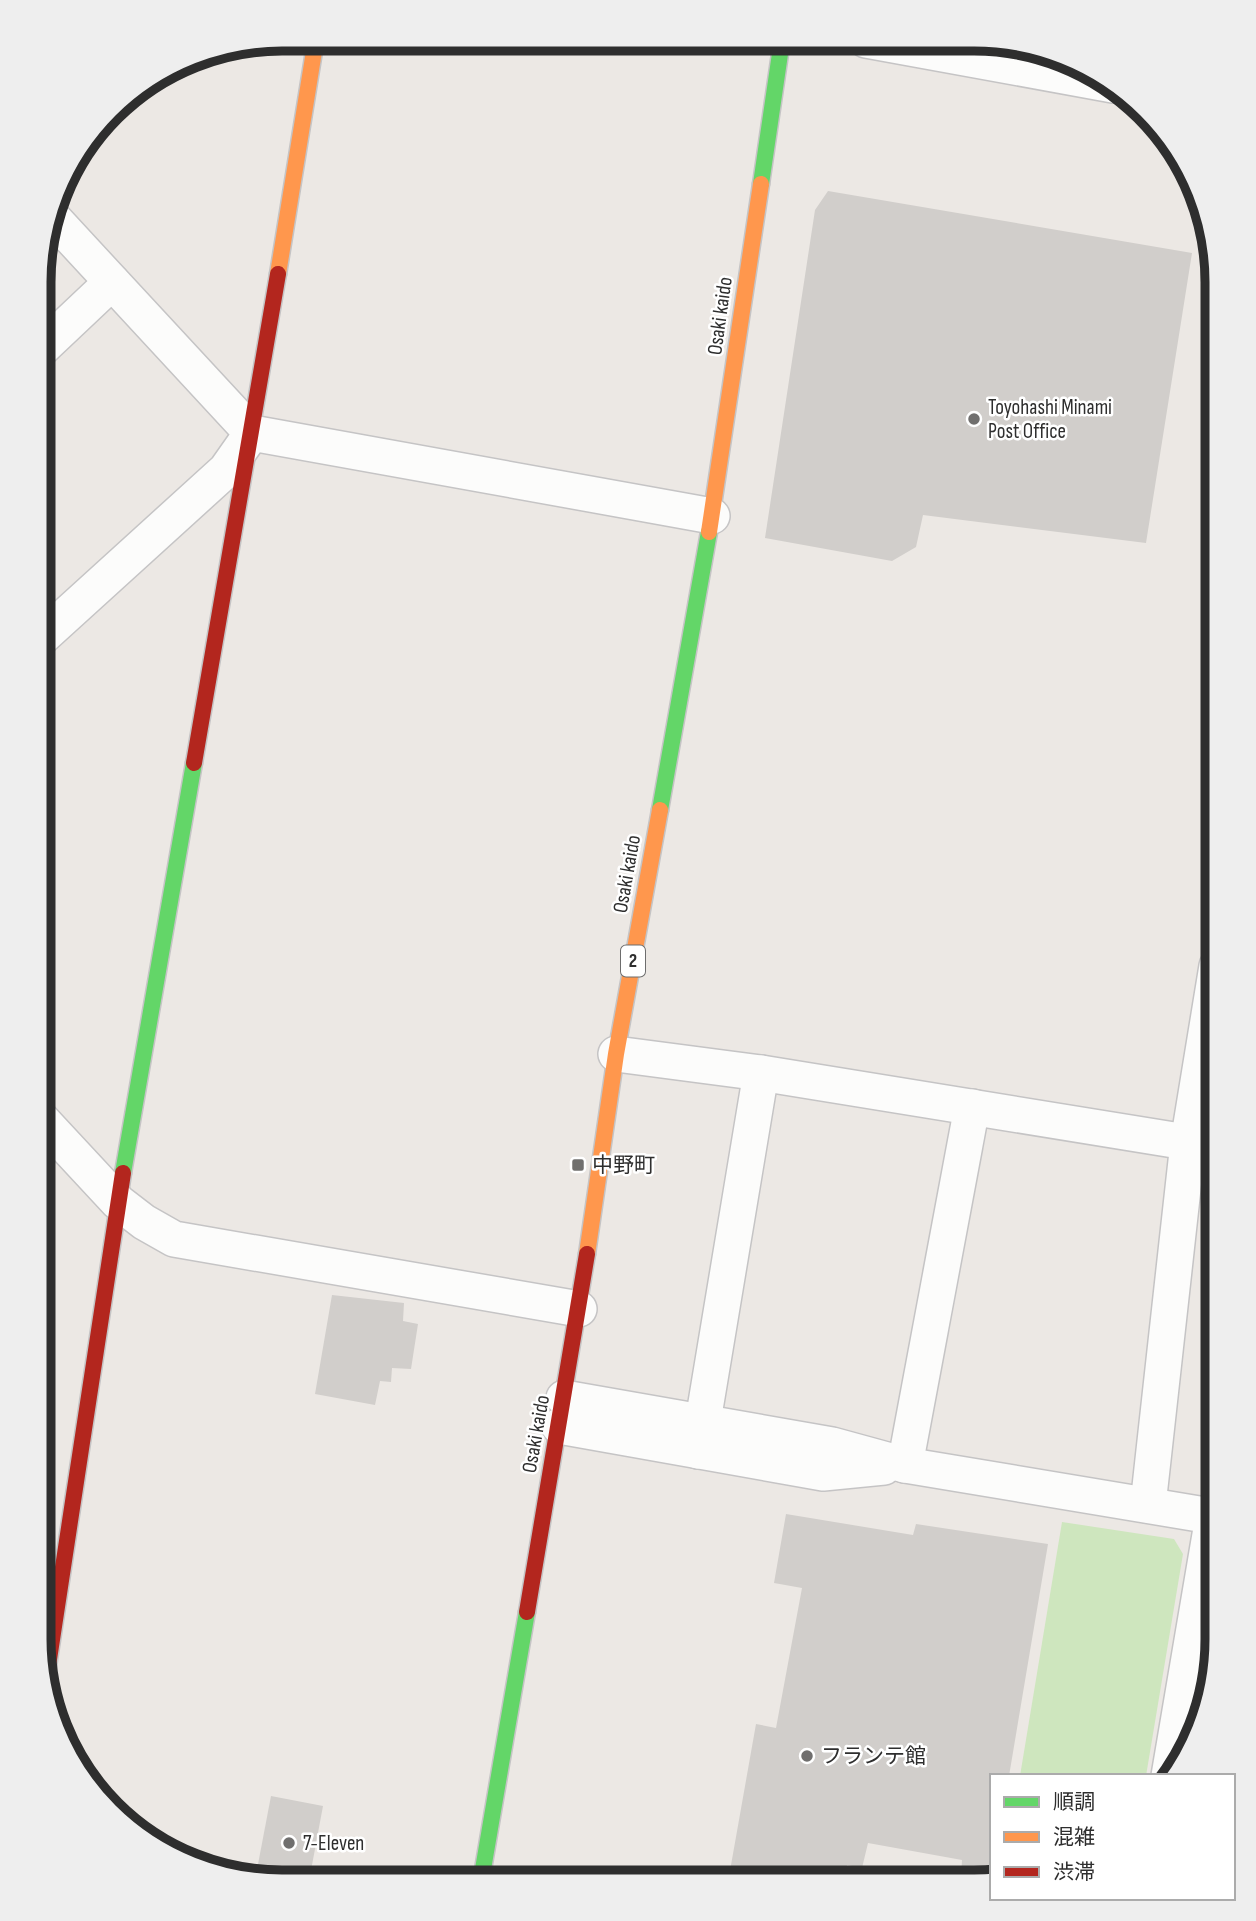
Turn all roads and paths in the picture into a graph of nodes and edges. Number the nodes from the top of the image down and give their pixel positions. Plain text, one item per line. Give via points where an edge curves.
1 (314, 51) edge
2 (780, 51) edge
3 (927, 51) edge
4 (1086, 80) edge
5 (58, 225) edge
6 (112, 282) junction
7 (51, 340) edge
8 (252, 433) junction
9 (712, 516) junction
10 (51, 629) edge
11 (616, 1054) junction
12 (761, 1073) junction
13 (972, 1107) junction
14 (1205, 1119) edge
15 (51, 1130) edge
16 (1203, 1145) edge
17 (118, 1202) junction
18 (579, 1309) junction
19 (561, 1412) junction
20 (701, 1436) junction
21 (905, 1465) junction
22 (1148, 1505) junction
23 (1205, 1515) edge
24 (1205, 1588) edge
25 (51, 1646) edge
26 (1184, 1733) edge
27 (483, 1870) edge

1 - 8 main road
2 - 9 main road, Osaki kaido / 2
3 - 4 street
5 - 6 street
6 - 7 street
6 - 8 street
8 - 9 street
8 - 10 street via 226,470
8 - 17 main road
9 - 11 main road, Osaki kaido / 2
11 - 12 street
11 - 18 main road, Osaki kaido / 2
12 - 13 street
12 - 20 street
13 - 16 street
13 - 21 street
14 - 16 street
15 - 17 street
16 - 22 street
17 - 18 street via 174,1239
17 - 25 main road
18 - 19 main road, Osaki kaido / 2
19 - 20 street
19 - 27 main road, Osaki kaido / 2
20 - 21 street via 823,1473
21 - 22 street
22 - 23 street
24 - 26 street

